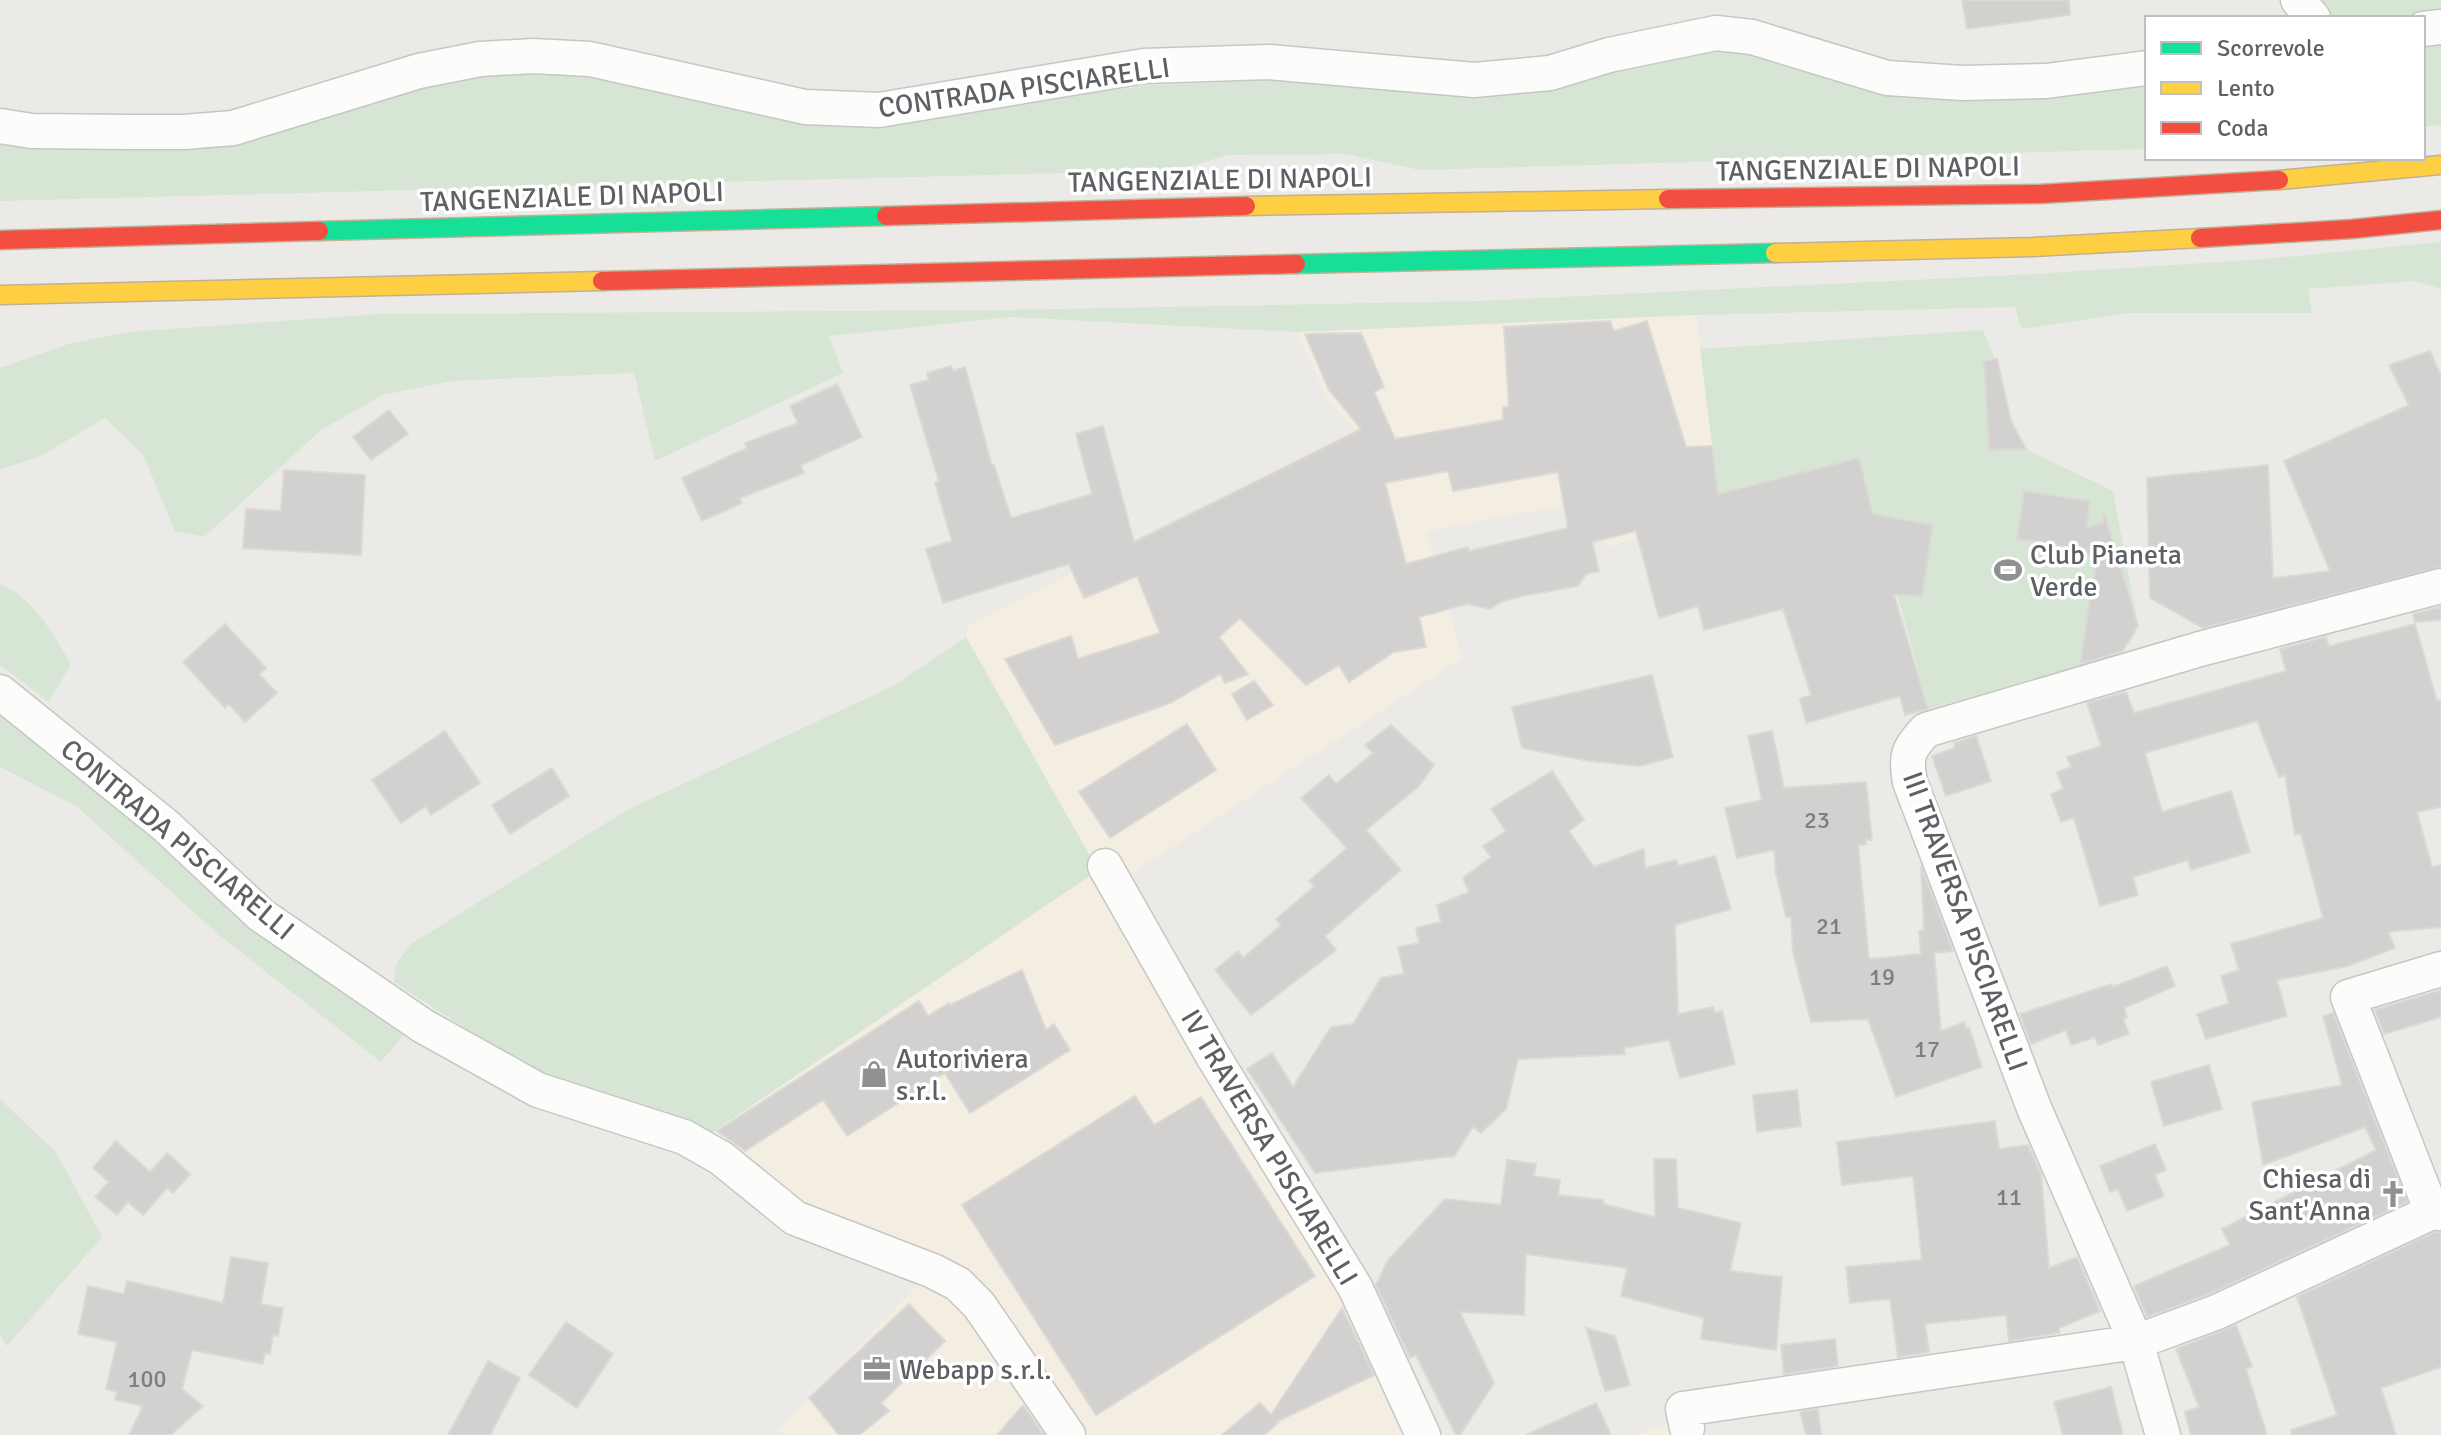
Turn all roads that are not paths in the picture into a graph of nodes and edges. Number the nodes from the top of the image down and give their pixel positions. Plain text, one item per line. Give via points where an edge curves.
1 (2298, 0) edge
2 (2311, 16) edge
3 (2145, 68) edge
4 (0, 126) edge
5 (2441, 165) edge
6 (2441, 220) edge
7 (0, 240) edge
8 (0, 295) edge
9 (2441, 586) edge
10 (0, 692) edge
11 (1105, 866) dead end
12 (2441, 969) edge
13 (2436, 1212) edge
14 (2136, 1342) junction
15 (1687, 1428) dead end
16 (1068, 1435) edge
17 (1423, 1435) edge
18 (2163, 1435) edge

1 - 2 street
3 - 4 street, CONTRADA PISCIARELLI via 2046,81 1887,78 1752,37 1716,33 1550,73 1474,80 1269,62 1144,66 879,110 805,107 590,59 533,56 419,71 233,128 129,132
5 - 7 highway, TANGENZIALE DI NAPOLI via 2039,194 1320,204
6 - 8 highway via 2033,247
9 - 14 street, III TRAVERSA PISCIARELLI via 2200,649 1926,730 1913,743 1906,761 1910,782 2034,1108
10 - 16 street, CONTRADA PISCIARELLI via 166,826 261,915 423,1026 538,1090 684,1137 721,1158 795,1218 958,1284 979,1305
11 - 17 street, IV TRAVERSA PISCIARELLI via 1213,1056 1355,1287
12 - 13 street via 2348,997
13 - 14 street via 2217,1312
14 - 15 street via 1683,1409
14 - 18 street, III TRAVERSA PISCIARELLI

